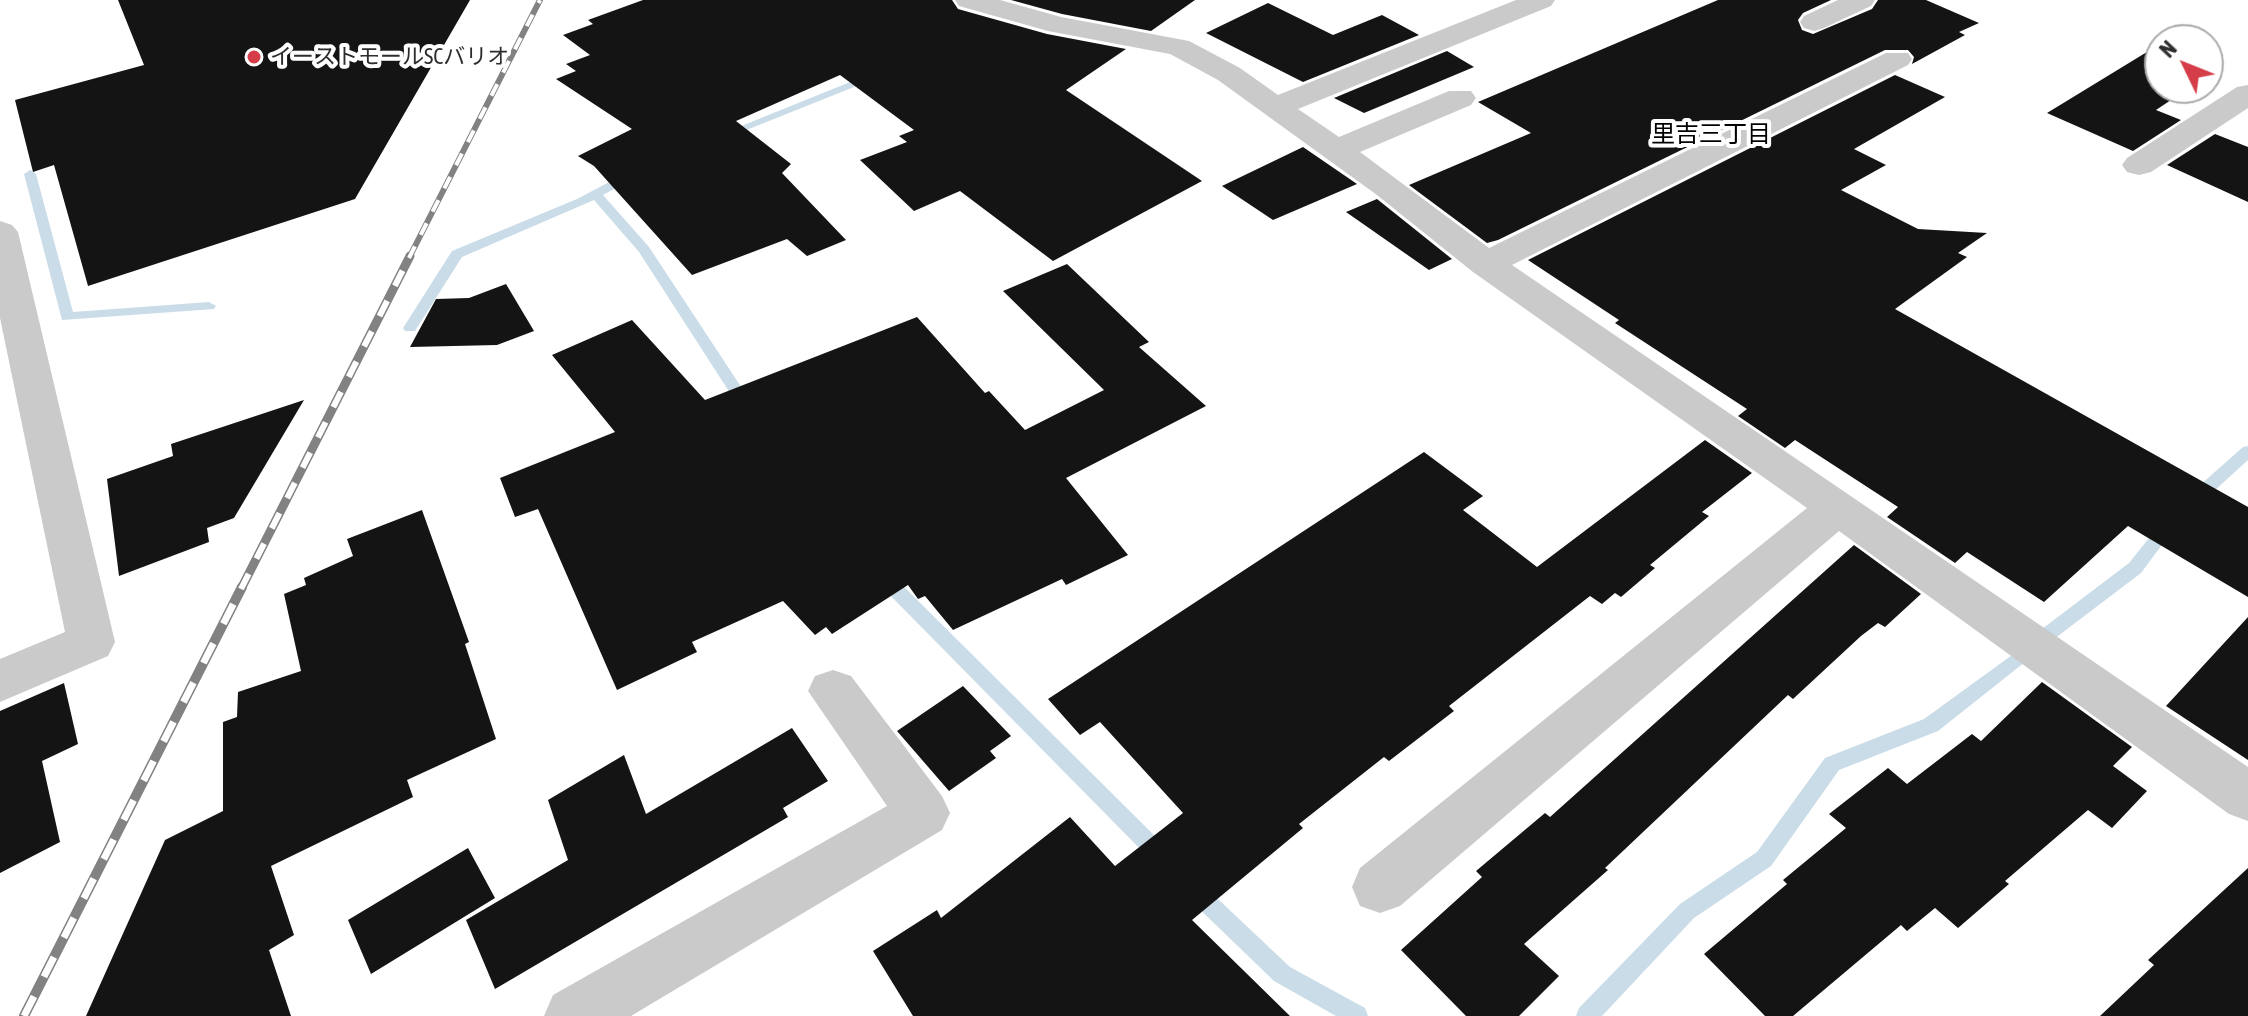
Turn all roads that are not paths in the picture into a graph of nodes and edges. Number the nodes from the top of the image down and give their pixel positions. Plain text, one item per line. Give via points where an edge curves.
1 (969, 0) edge
2 (1541, 0) edge
3 (1861, 0) edge
4 (1814, 22) dead end
5 (1897, 59) dead end
6 (2248, 94) edge
7 (1460, 98) dead end
8 (1275, 107) junction
9 (1336, 150) junction
10 (2139, 165) dead end
11 (0, 232) edge
12 (1486, 264) junction
13 (1838, 507) junction
14 (0, 681) edge
15 (833, 691) dead end
16 (2248, 797) edge
17 (1380, 887) dead end
18 (574, 1016) edge

1 - 8 street via 1058,25 1179,47
2 - 8 street
3 - 4 street
5 - 12 street
6 - 10 street
7 - 9 street
8 - 9 street
9 - 12 street
11 - 14 street via 91,642
12 - 13 street
13 - 16 street
13 - 17 street
15 - 18 street via 923,813

